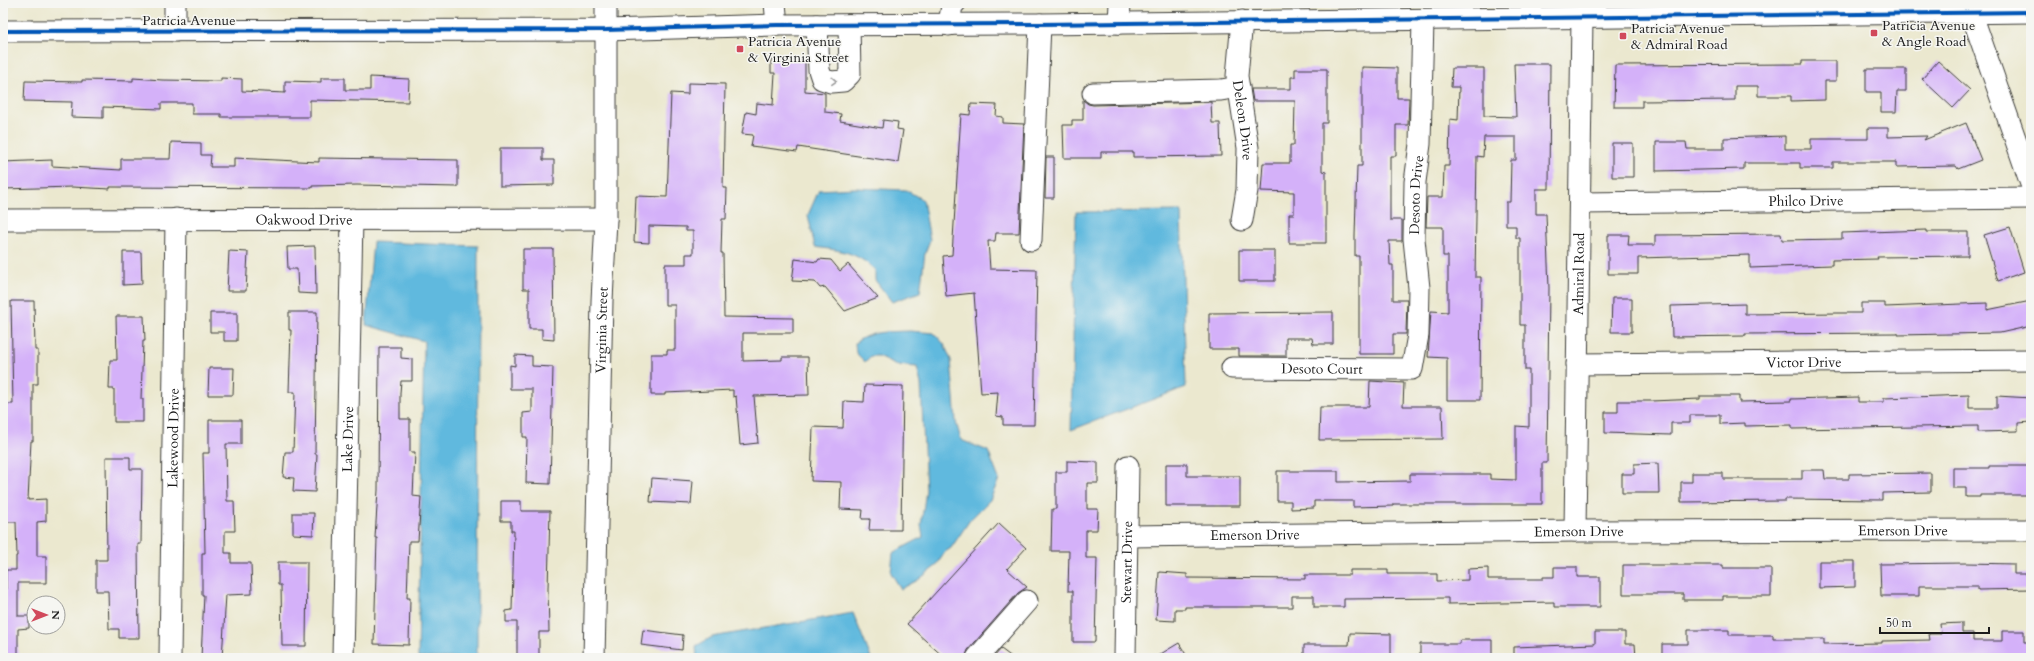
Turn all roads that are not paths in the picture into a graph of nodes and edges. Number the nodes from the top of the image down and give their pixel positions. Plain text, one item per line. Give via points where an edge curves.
1 (175, 3) edge
2 (606, 3) edge
3 (775, 3) edge
4 (955, 3) edge
5 (1908, 8) edge
6 (1508, 10) edge
7 (1668, 10) edge
8 (1368, 12) edge
9 (1971, 12) junction
10 (2031, 12) edge
11 (1119, 13) edge
12 (1582, 17) junction
13 (1423, 20) junction
14 (1242, 21) junction
15 (1040, 24) junction
16 (777, 25) junction
17 (817, 25) junction
18 (849, 25) junction
19 (949, 25) junction
20 (606, 30) junction
21 (3, 31) edge
22 (175, 31) junction
23 (1239, 87) junction
24 (1093, 93) dead end
25 (2031, 184) edge
26 (2031, 198) edge
27 (1580, 203) junction
28 (176, 219) junction
29 (606, 219) junction
30 (3, 220) edge
31 (352, 220) junction
32 (1242, 220) dead end
33 (1031, 240) dead end
34 (2031, 360) edge
35 (1577, 364) junction
36 (1232, 368) dead end
37 (1412, 369) joint
38 (1128, 466) dead end
39 (2031, 530) edge
40 (1575, 531) junction
41 (1128, 536) junction
42 (1027, 601) dead end
43 (170, 658) edge
44 (343, 658) edge
45 (594, 658) edge
46 (977, 658) edge
47 (1125, 658) edge

1 - 22 street
2 - 20 street, Virginia Street
3 - 16 street
4 - 19 street via 952,5
5 - 7 street, Patricia Avenue
5 - 9 street, Patricia Avenue
6 - 12 street, Patricia Avenue
6 - 13 street, Patricia Avenue
7 - 12 street, Patricia Avenue
8 - 13 street, Patricia Avenue
8 - 14 street, Patricia Avenue
9 - 10 street, Patricia Avenue
9 - 25 street
11 - 14 street, Patricia Avenue
11 - 15 street, Patricia Avenue
12 - 27 street, Admiral Road
13 - 37 street, Desoto Drive via 1420,144 1415,182 1414,239 1419,288 1418,335
14 - 23 street, Deleon Drive via 1237,76
15 - 19 street, Patricia Avenue
15 - 33 street
16 - 17 street, Patricia Avenue
16 - 20 street, Patricia Avenue
17 - 18 street, Patricia Avenue
17 -> 18 street via 819,70 822,79 830,82 843,82 850,74
18 - 19 street, Patricia Avenue
20 - 22 street, Patricia Avenue
20 - 29 street, Virginia Street
21 - 22 street, Patricia Avenue
23 - 24 street via 1214,91
23 - 32 street, Deleon Drive via 1248,148 1247,190
26 - 27 street, Philco Drive
27 - 35 street, Admiral Road
28 - 30 street, Oakwood Drive
28 - 31 street, Oakwood Drive
28 - 43 street, Lakewood Drive
29 - 31 street, Oakwood Drive
29 - 45 street, Virginia Street
31 - 44 street, Lake Drive
34 - 35 street, Victor Drive
35 - 40 street, Admiral Road
36 - 37 street, Desoto Court
38 - 41 street, Stewart Drive
39 - 40 street, Emerson Drive
40 - 41 street, Emerson Drive
41 - 47 street, Stewart Drive
42 - 46 street

